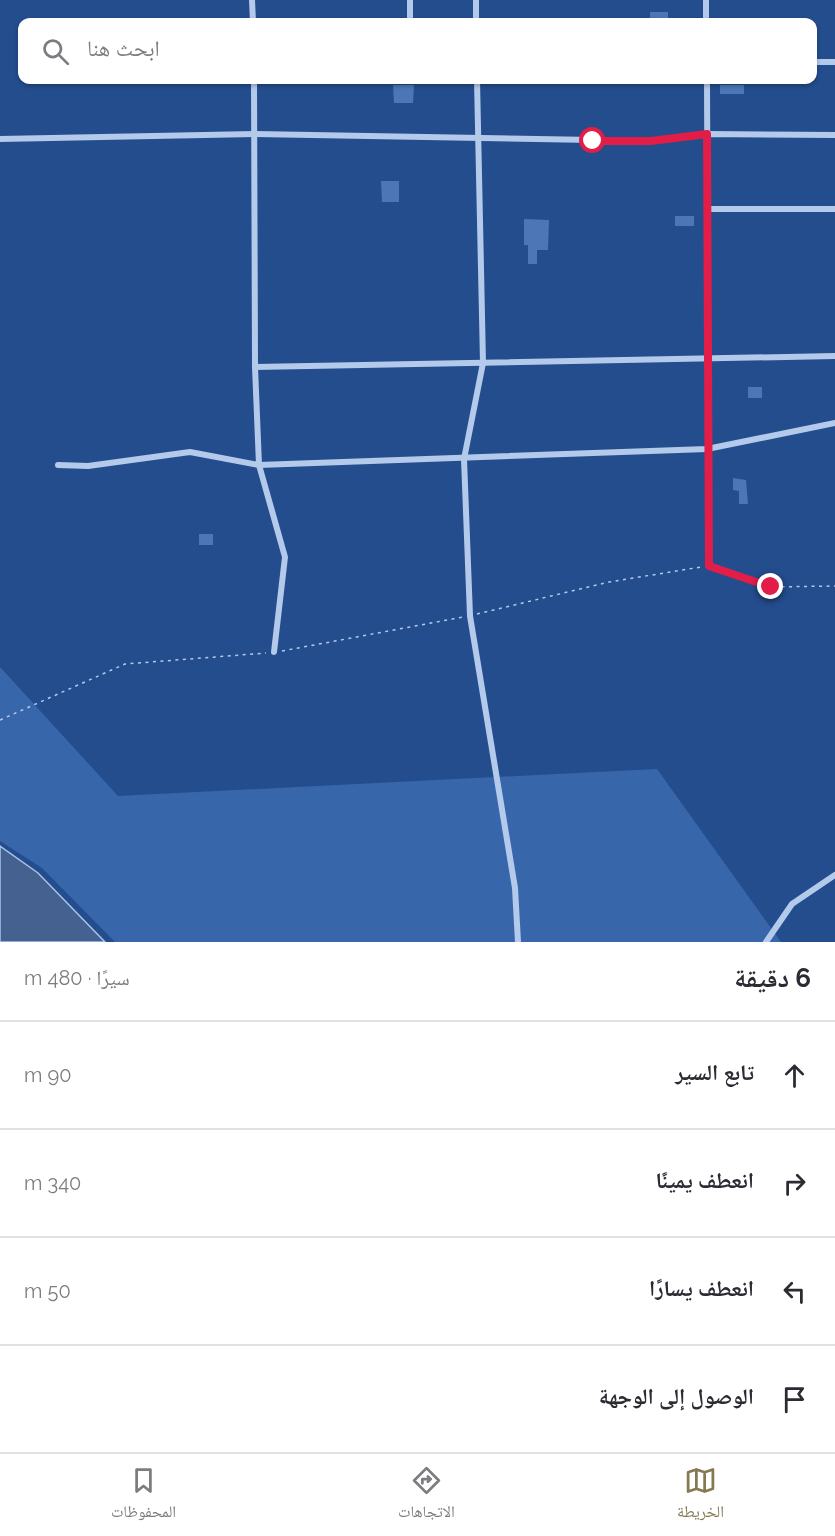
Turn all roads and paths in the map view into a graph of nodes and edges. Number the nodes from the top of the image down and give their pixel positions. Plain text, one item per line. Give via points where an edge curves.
1 (252, 0) edge
2 (410, 0) edge
3 (476, 0) edge
4 (706, 0) edge
5 (253, 18) edge
6 (410, 18) edge
7 (476, 18) edge
8 (706, 18) edge
9 (817, 62) edge
10 (835, 62) edge
11 (254, 84) edge
12 (477, 84) edge
13 (707, 84) edge
14 (255, 134) junction
15 (707, 134) junction
16 (835, 135) edge
17 (478, 136) junction
18 (0, 139) edge
19 (707, 209) junction
20 (835, 209) edge
21 (835, 356) edge
22 (708, 358) junction
23 (483, 363) junction
24 (255, 367) junction
25 (835, 423) edge
26 (706, 449) junction
27 (464, 459) junction
28 (58, 465) dead end
29 (259, 465) junction
30 (709, 566) junction
31 (835, 586) edge
32 (470, 616) junction
33 (274, 652) junction
34 (0, 720) edge
35 (835, 875) edge
36 (518, 942) edge
37 (765, 942) edge

1 - 5 street
2 - 6 street
3 - 7 street
4 - 8 street
9 - 10 street
11 - 14 street
12 - 17 street
13 - 15 street
14 - 17 street
14 - 18 street
14 - 24 street
15 - 16 street
15 - 17 street via 651,141
15 - 19 street
17 - 23 street
19 - 20 street
19 - 22 street
21 - 22 street
22 - 23 street
22 - 26 street
23 - 24 street
23 - 27 street
24 - 29 street
25 - 26 street
26 - 27 street
26 - 30 street
27 - 29 street
27 - 32 street
28 - 29 street via 88,466 190,452
29 - 33 street via 285,557
30 - 31 path via 771,587
30 - 32 path via 609,582
32 - 33 path
32 - 36 street via 515,888
33 - 34 path via 125,664
35 - 37 street via 792,904

